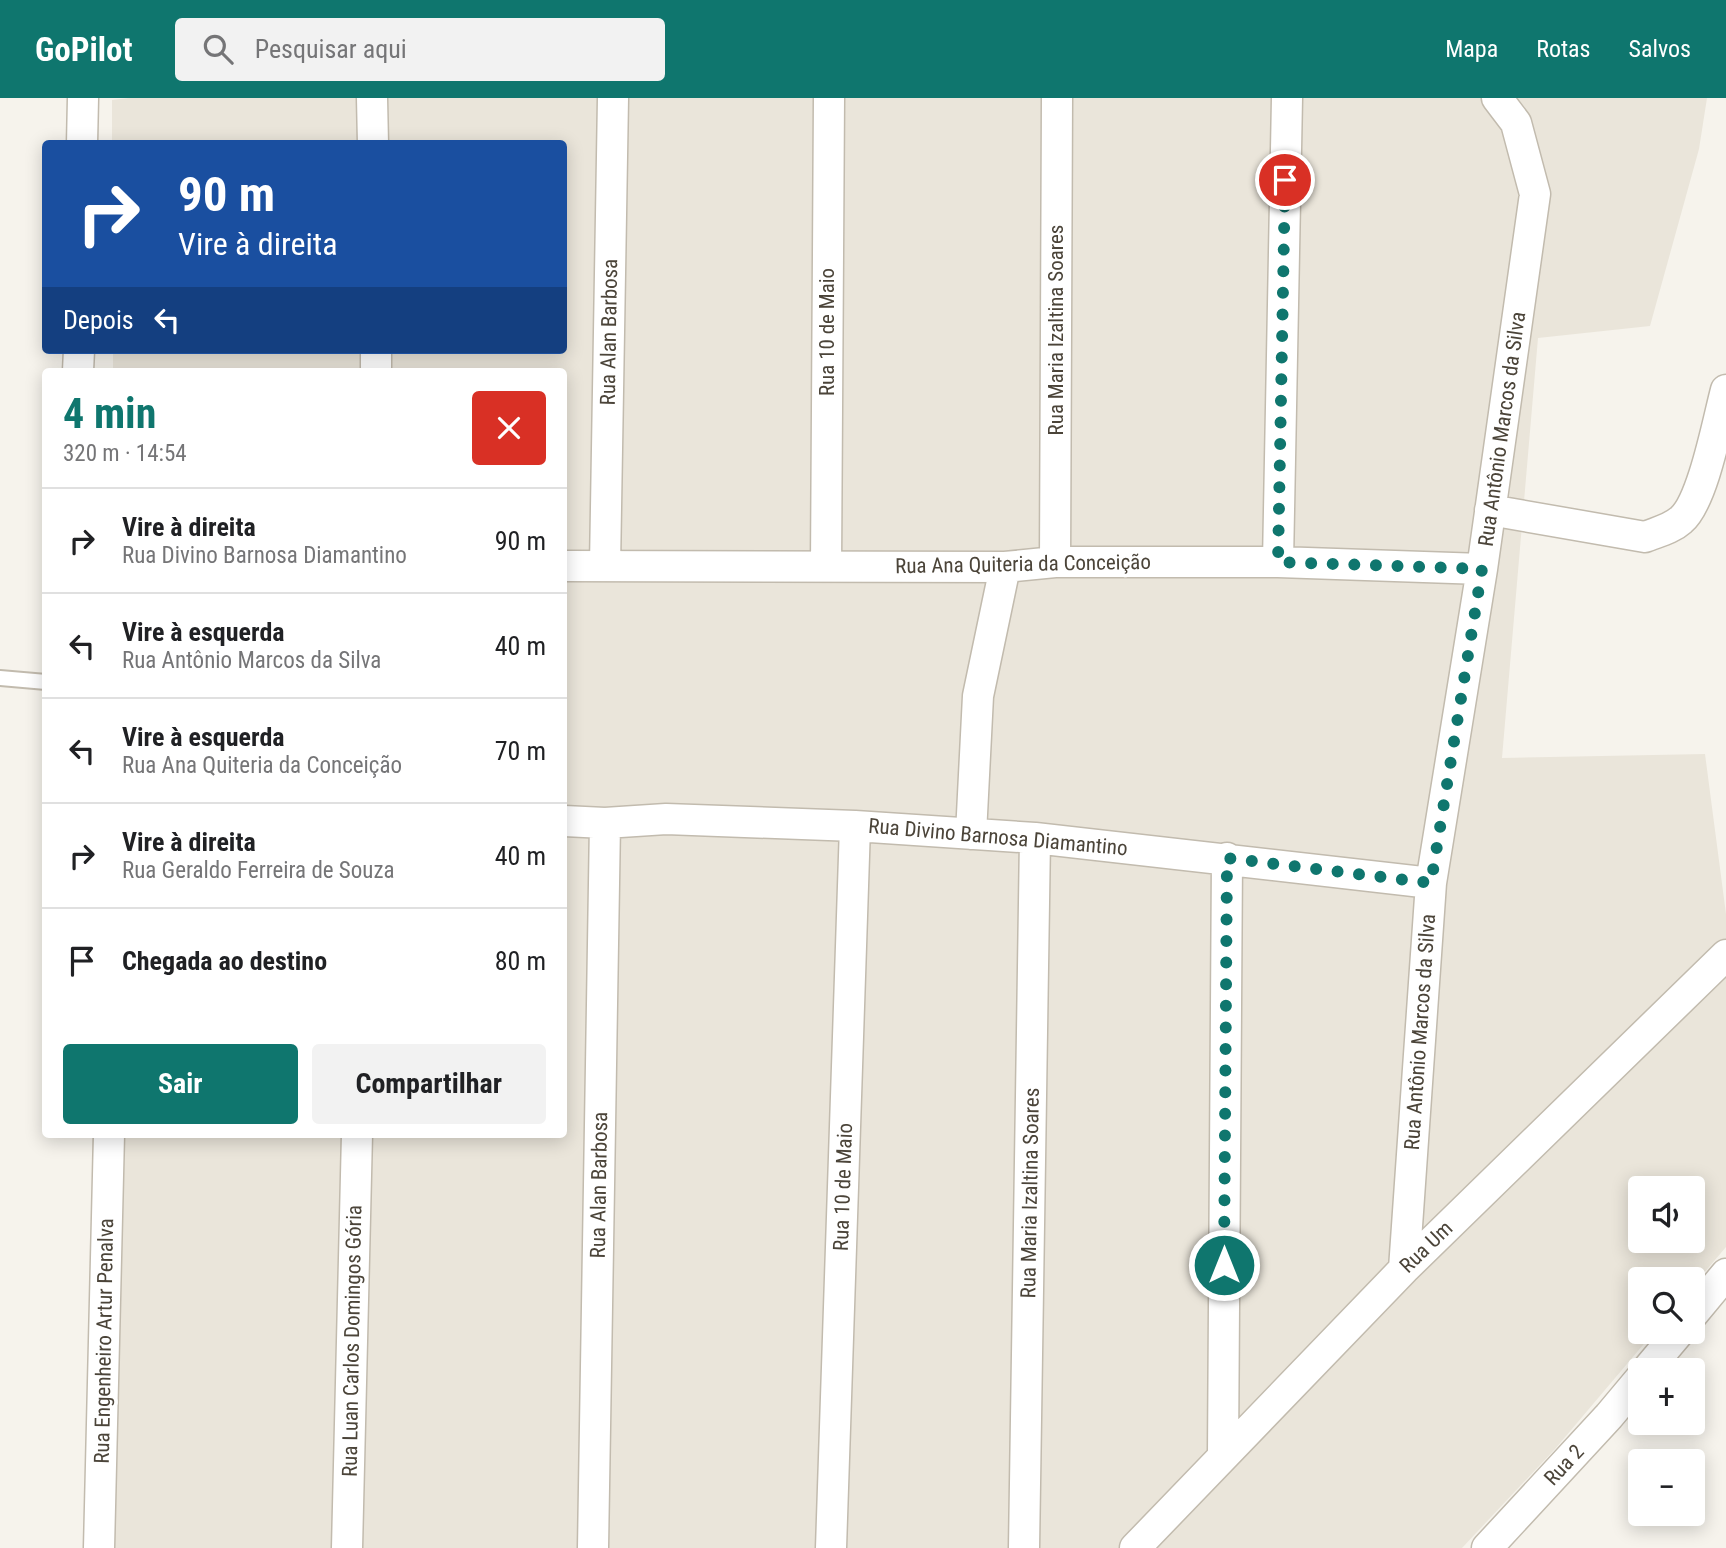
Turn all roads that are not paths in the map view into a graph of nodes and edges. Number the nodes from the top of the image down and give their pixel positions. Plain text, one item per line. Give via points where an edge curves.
1 (83, 98) edge
2 (372, 98) edge
3 (613, 98) edge
4 (829, 98) edge
5 (1057, 98) edge
6 (1287, 98) edge
7 (1497, 98) edge
8 (82, 140) edge
9 (373, 140) edge
10 (1726, 390) edge
11 (1490, 510) junction
12 (1055, 562) junction
13 (1278, 562) junction
14 (567, 566) edge
15 (605, 566) junction
16 (826, 566) junction
17 (1005, 567) junction
18 (1482, 569) junction
19 (0, 678) edge
20 (42, 682) edge
21 (567, 821) edge
22 (605, 823) junction
23 (855, 825) junction
24 (971, 834) junction
25 (1035, 838) junction
26 (1227, 858) junction
27 (1431, 883) junction
28 (1726, 955) edge
29 (109, 1138) edge
30 (357, 1138) edge
31 (1405, 1269) junction
32 (1726, 1274) edge
33 (1705, 1299) edge
34 (1669, 1344) edge
35 (1657, 1358) edge
36 (1628, 1393) edge
37 (1223, 1455) junction
38 (99, 1548) edge
39 (347, 1548) edge
40 (593, 1548) edge
41 (831, 1548) edge
42 (1024, 1548) edge
43 (1135, 1548) edge
44 (1487, 1548) edge

1 - 8 street
2 - 9 street
3 - 15 street, Rua Alan Barbosa
4 - 16 street, Rua 10 de Maio
5 - 12 street, Rua Maria Izaltina Soares
6 - 13 street
7 - 11 street, Rua Antônio Marcos da Silva via 1516,123 1535,194
10 - 11 street via 1703,479 1682,520 1666,529 1646,537
11 - 18 street, Rua Antônio Marcos da Silva
12 - 13 street, Rua Ana Quiteria da Conceição
12 - 17 street, Rua Ana Quiteria da Conceição
13 - 18 street, Rua Ana Quiteria da Conceição
14 - 15 street, Rua Ana Quiteria da Conceição
15 - 16 street, Rua Ana Quiteria da Conceição
16 - 17 street, Rua Ana Quiteria da Conceição
17 - 24 street via 978,696
18 - 27 street, Rua Antônio Marcos da Silva
19 - 20 lane
21 - 22 street, Rua Divino Barnosa Diamantino
22 - 23 street, Rua Divino Barnosa Diamantino via 666,819
22 - 40 street, Rua Alan Barbosa
23 - 24 street, Rua Divino Barnosa Diamantino
23 - 41 street, Rua 10 de Maio
24 - 25 street, Rua Divino Barnosa Diamantino
25 - 26 street, Rua Divino Barnosa Diamantino
25 - 42 street, Rua Maria Izaltina Soares
26 - 27 street, Rua Divino Barnosa Diamantino
26 - 37 street
27 - 31 street, Rua Antônio Marcos da Silva
28 - 31 street, Rua Um
29 - 38 street, Rua Engenheiro Artur Penalva
30 - 39 street, Rua Luan Carlos Domingos Gória
31 - 37 street, Rua Um
32 - 33 street
34 - 35 street
36 - 44 street, Rua 2
37 - 43 street, Rua Um

